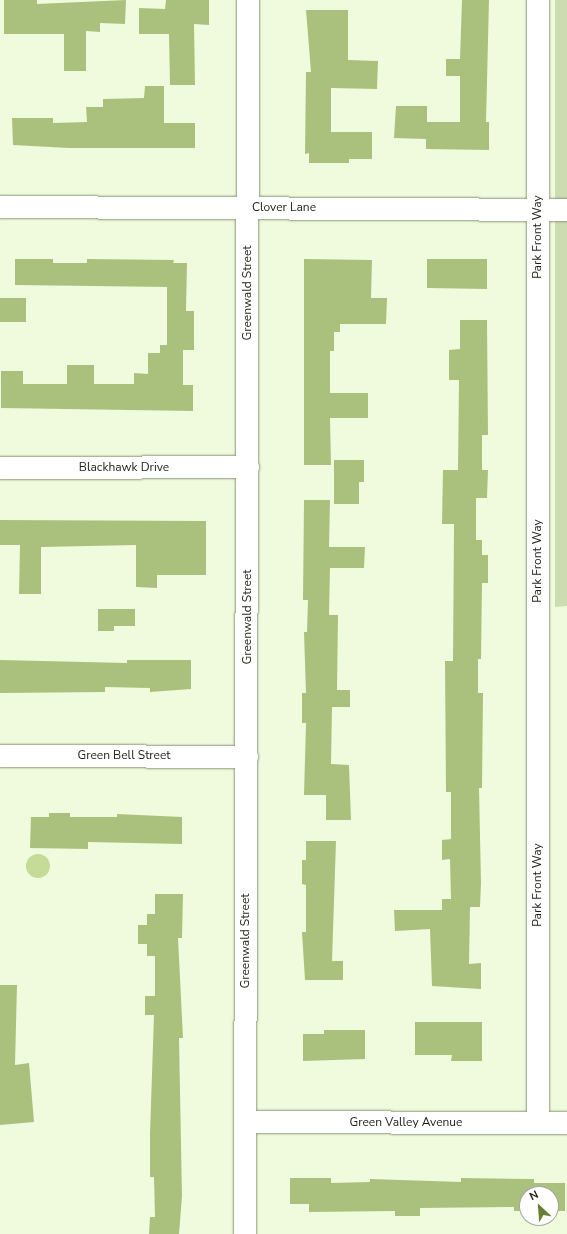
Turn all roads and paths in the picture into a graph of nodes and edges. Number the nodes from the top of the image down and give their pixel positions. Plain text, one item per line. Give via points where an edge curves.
1 (248, 0) edge
2 (538, 0) edge
3 (0, 206) edge
4 (248, 208) junction
5 (538, 209) junction
6 (567, 210) edge
7 (248, 467) junction
8 (0, 468) edge
9 (0, 756) edge
10 (247, 757) junction
11 (246, 1122) junction
12 (538, 1123) junction
13 (567, 1123) edge
14 (245, 1234) edge

1 - 4 street, Greenwald Street
2 - 5 street, Park Front Way
3 - 4 street, Clover Lane
4 - 5 street, Clover Lane
4 - 7 street, Greenwald Street
5 - 6 street, Clover Lane
5 - 12 street, Park Front Way
7 - 8 street, Blackhawk Drive
7 - 10 street, Greenwald Street
9 - 10 street, Green Bell Street
10 - 11 street, Greenwald Street
11 - 12 street, Green Valley Avenue
11 - 14 street, Greenwald Street
12 - 13 street, Green Valley Avenue

